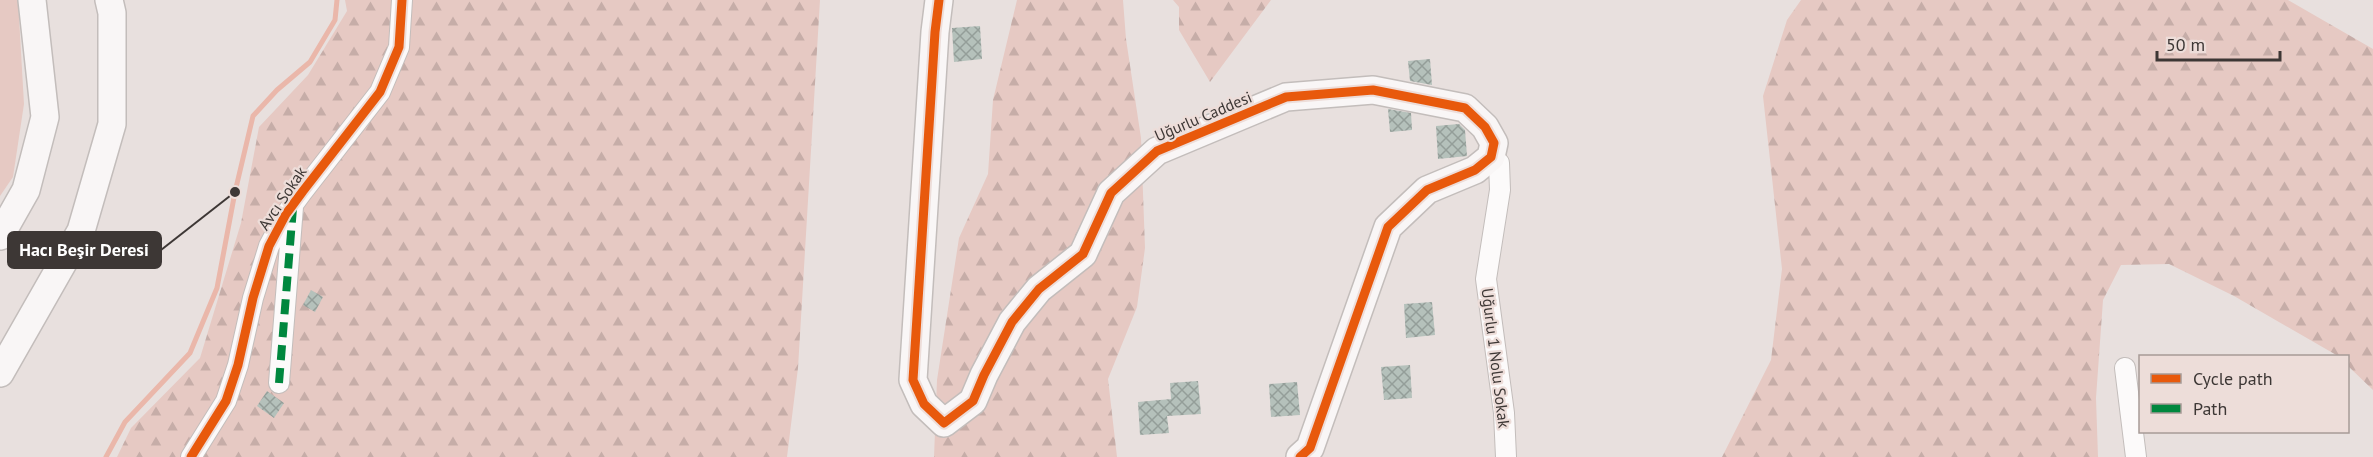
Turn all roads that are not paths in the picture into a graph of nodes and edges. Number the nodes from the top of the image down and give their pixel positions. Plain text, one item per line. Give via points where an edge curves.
1 (32, 0) edge
2 (109, 0) edge
3 (402, 0) edge
4 (939, 0) edge
5 (1491, 157) junction
6 (293, 205) junction
7 (0, 236) edge
8 (2125, 368) dead end
9 (0, 373) edge
10 (279, 383) dead end
11 (191, 457) edge
12 (1300, 457) edge
13 (1506, 457) edge
14 (2136, 457) edge

1 - 7 street via 45,117 26,190
2 - 9 street via 112,124 81,231
3 - 6 street, Avcı Sokak via 399,48 380,92
4 - 5 street, Uğurlu Caddesi via 913,380 924,404 945,423 973,401 1012,322 1039,289 1083,254 1111,193 1157,151 1286,97 1373,90 1465,108 1490,135 1494,143
5 - 12 street via 1475,170 1427,190 1388,227 1310,448
5 - 13 street, Uğurlu 1 Nolu Sokak via 1499,163 1500,190 1486,279
6 - 10 street, Avcı Sokak
6 - 11 street, Avcı Sokak via 269,246 226,401
8 - 14 street

